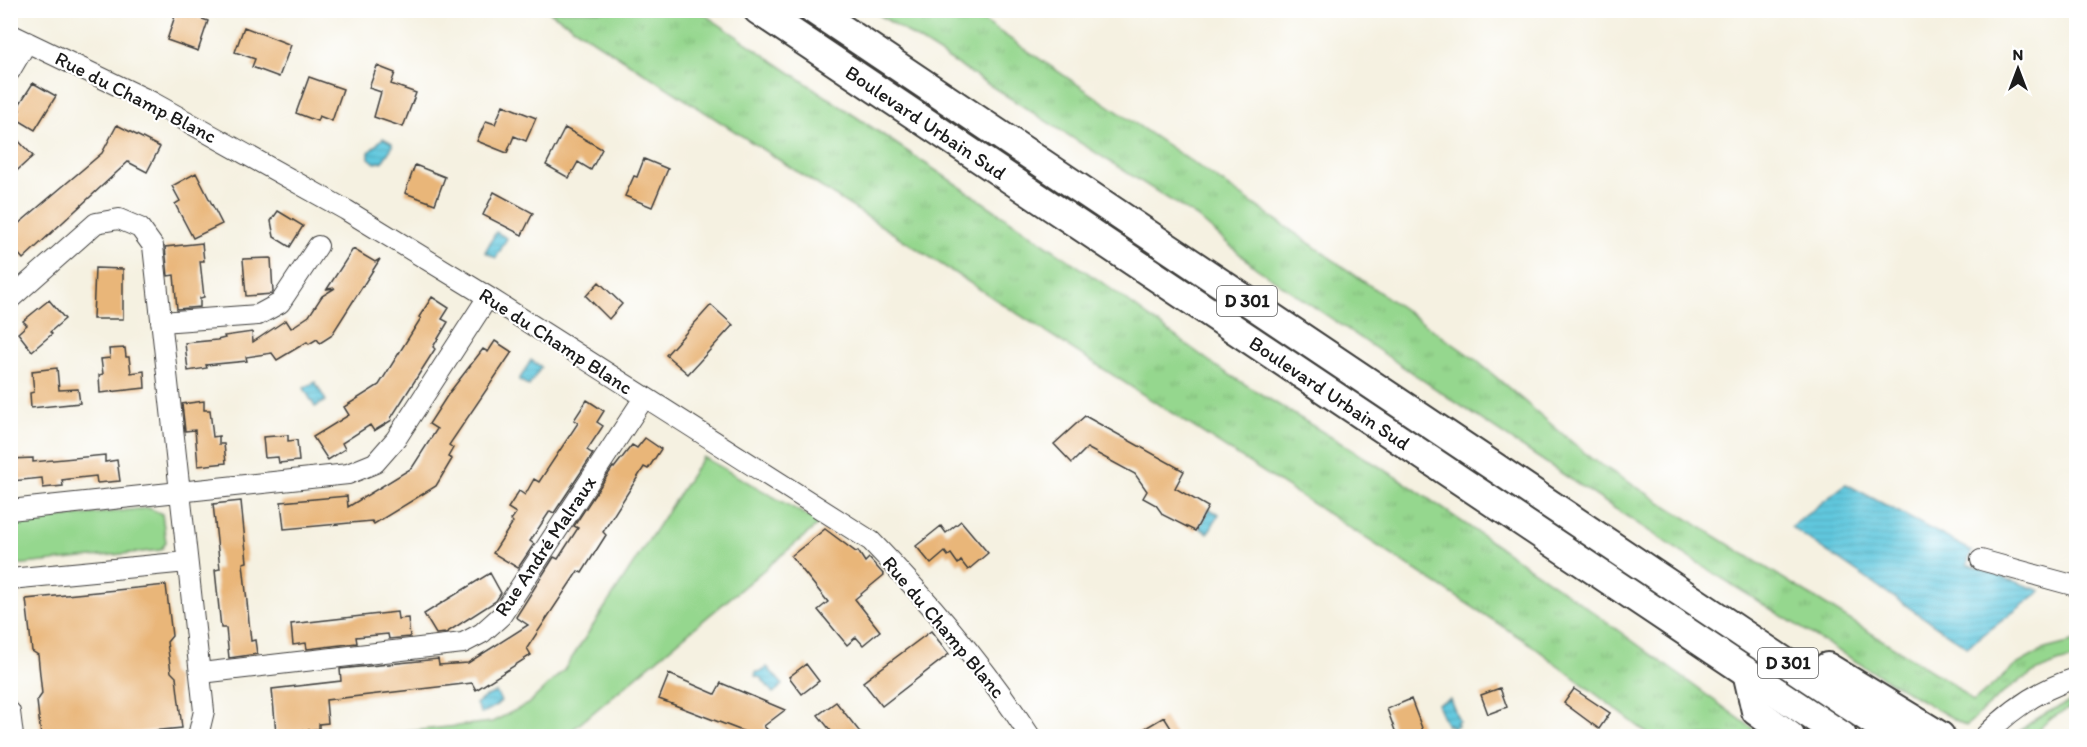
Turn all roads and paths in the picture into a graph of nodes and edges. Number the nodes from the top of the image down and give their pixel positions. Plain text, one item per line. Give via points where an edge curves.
1 (758, 10) edge
2 (814, 10) edge
3 (19, 38) edge
4 (10, 71) edge
5 (318, 246) dead end
6 (488, 297) junction
7 (10, 299) edge
8 (161, 322) junction
9 (644, 398) junction
10 (179, 492) junction
11 (10, 510) edge
12 (1981, 560) dead end
13 (188, 562) junction
14 (10, 579) edge
15 (2076, 586) edge
16 (1680, 591) junction
17 (1747, 672) junction
18 (201, 673) junction
19 (2076, 678) edge
20 (10, 712) edge
21 (1989, 732) edge
22 (13, 736) edge
23 (198, 736) edge
24 (1030, 736) edge
25 (1790, 736) edge
26 (1842, 736) edge
27 (1895, 736) edge
28 (1940, 736) edge

1 - 17 highway, Boulevard Urbain Sud / D 301
2 - 16 highway, Boulevard Urbain Sud / D 301
3 - 4 street
3 - 6 street, Rue du Champ Blanc via 152,102 346,210
5 - 8 street via 280,303 258,315
6 - 9 street, Rue du Champ Blanc
6 - 10 street via 396,439 375,463 348,474
7 - 8 street via 96,223 119,219 141,228 153,246
8 - 10 street
9 - 18 street, Rue André Malraux via 501,616 482,633 462,643
9 - 24 street, Rue du Champ Blanc via 871,541 919,590
10 - 11 street
10 - 13 street
12 - 15 street
13 - 14 street
13 - 18 street
16 - 27 highway, Boulevard Urbain Sud / D 301
16 - 28 highway via 1717,594
17 - 25 highway via 1756,711
17 - 26 highway, Boulevard Urbain Sud / D 301
18 - 23 street via 204,711
19 - 21 street via 2030,699
20 - 22 street

